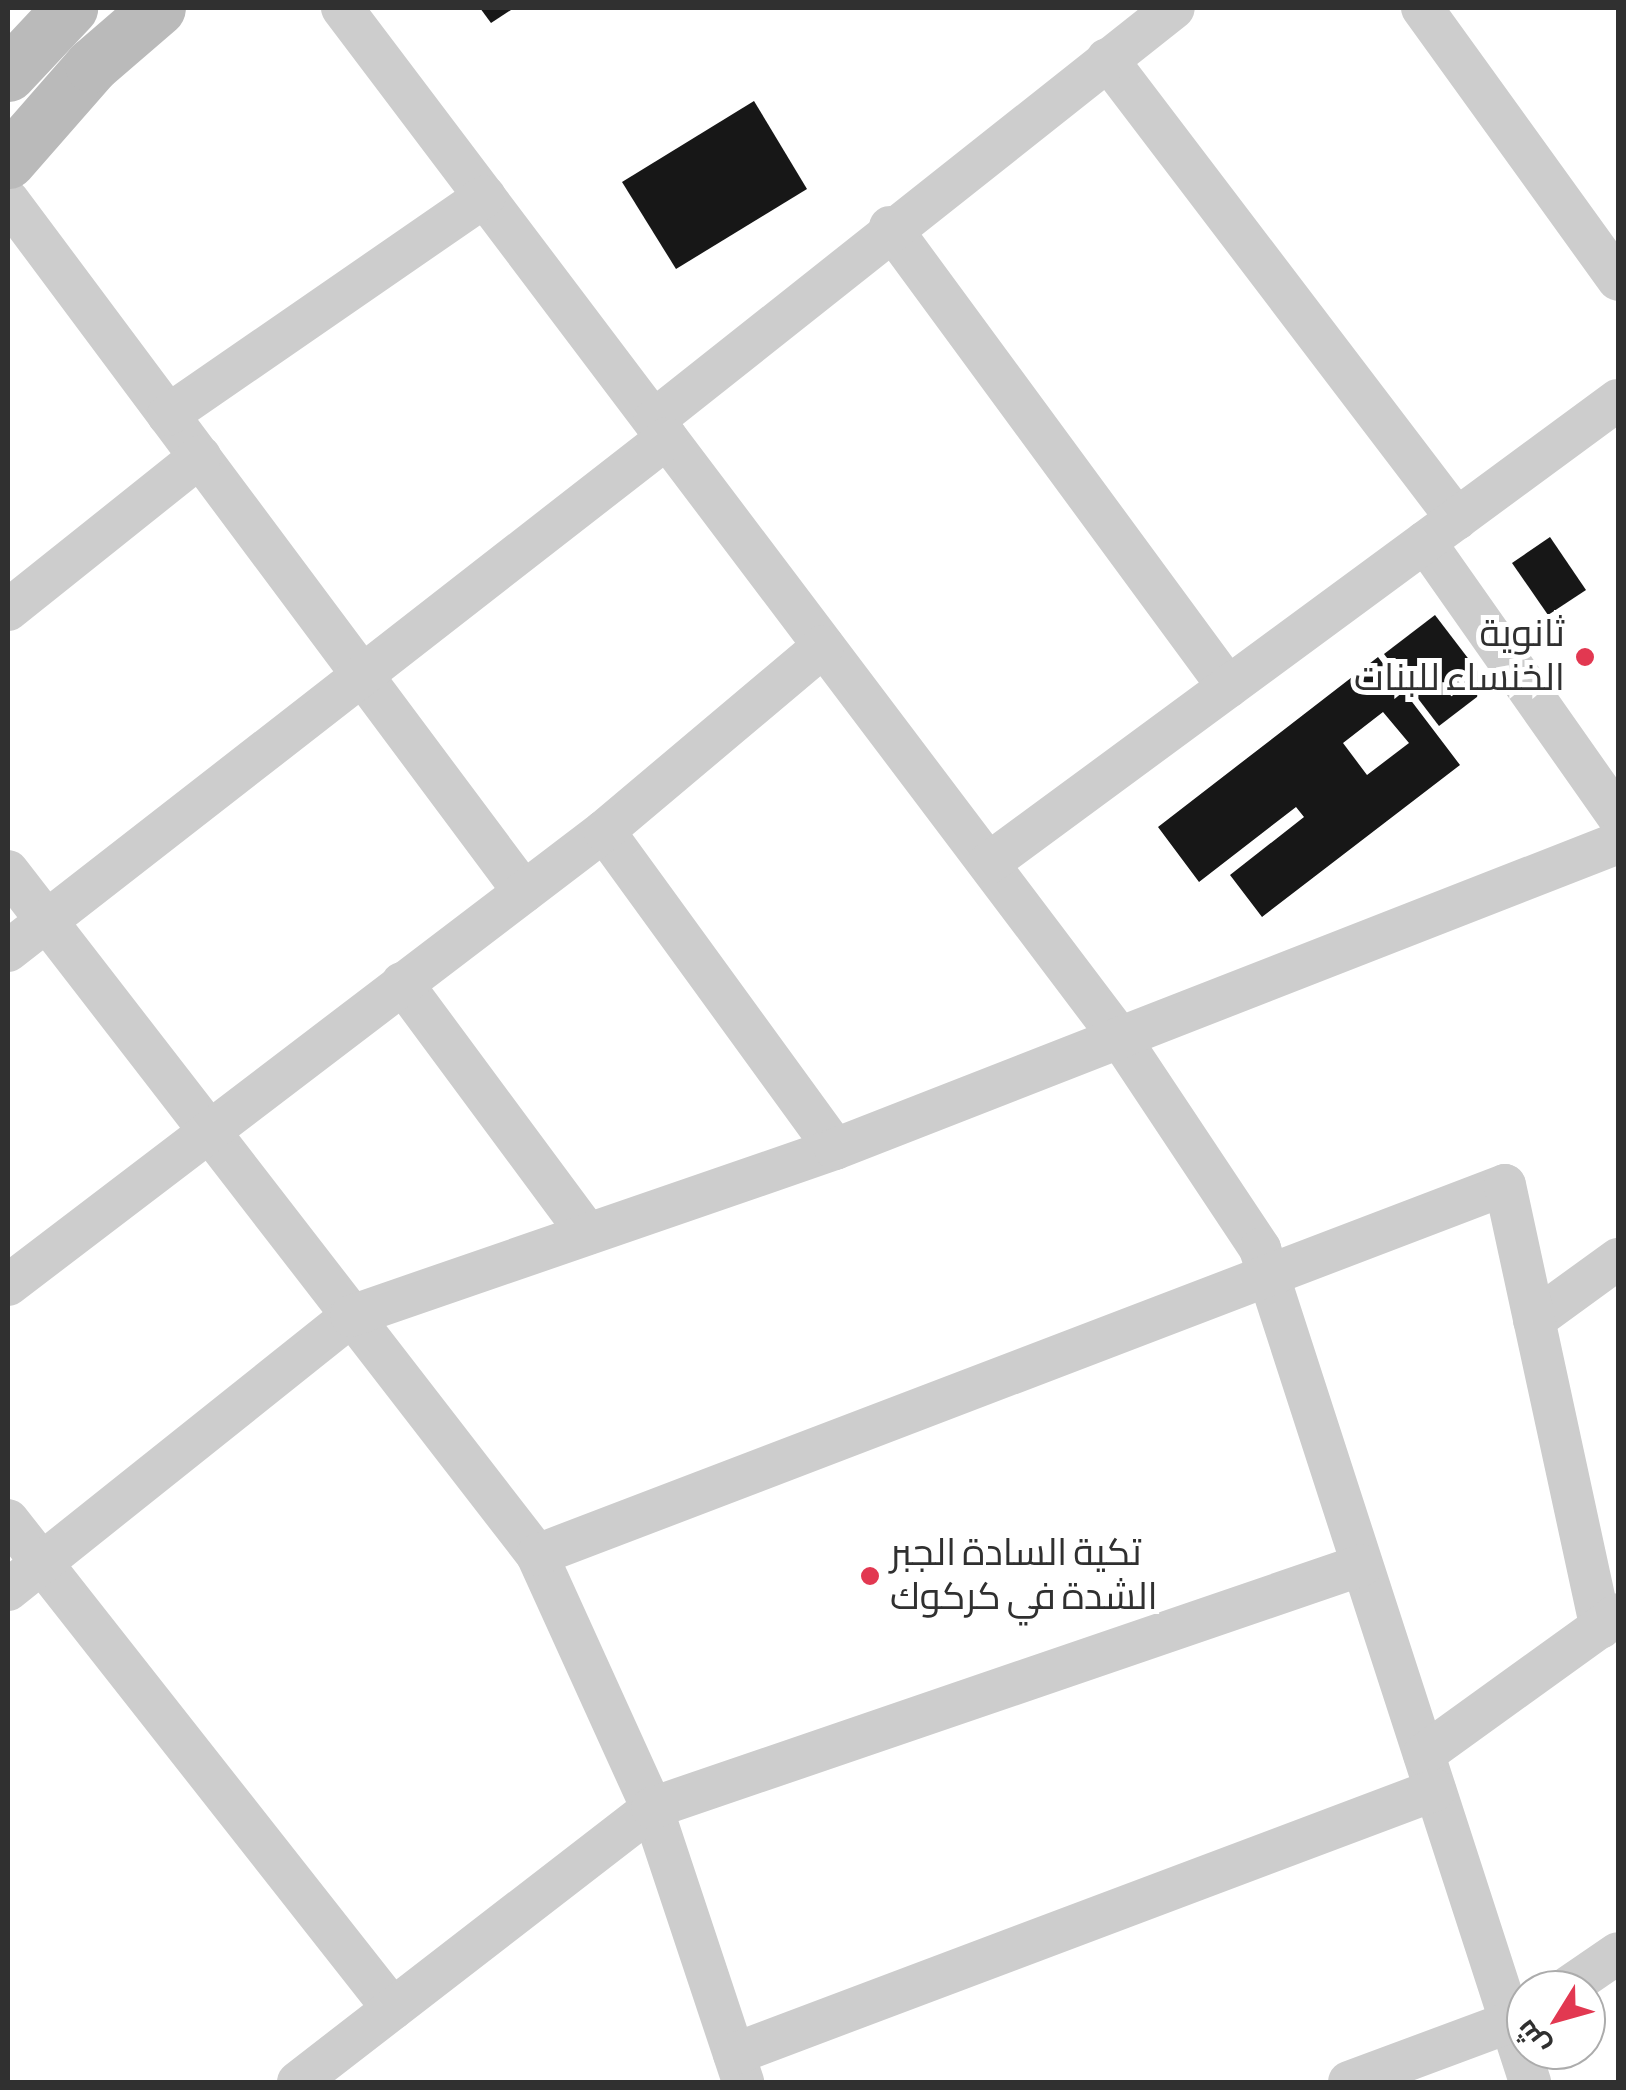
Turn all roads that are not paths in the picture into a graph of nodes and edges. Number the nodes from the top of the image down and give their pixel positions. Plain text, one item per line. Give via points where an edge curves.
1 (70, 8) edge
2 (158, 8) edge
3 (342, 8) edge
4 (1174, 8) edge
5 (1422, 8) edge
6 (1107, 59) junction
7 (8, 74) edge
8 (8, 160) edge
9 (485, 196) junction
10 (8, 200) edge
11 (890, 227) junction
12 (1618, 280) edge
13 (1618, 400) edge
14 (168, 415) junction
15 (661, 429) junction
16 (200, 458) junction
17 (1441, 531) junction
18 (8, 610) edge
19 (824, 646) junction
20 (361, 674) junction
21 (1228, 688) junction
22 (1618, 817) edge
23 (604, 831) junction
24 (1618, 843) edge
25 (989, 863) junction
26 (8, 871) edge
27 (524, 892) junction
28 (46, 921) junction
29 (8, 951) edge
30 (402, 983) junction
31 (1122, 1040) junction
32 (207, 1128) junction
33 (835, 1149) junction
34 (588, 1234) junction
35 (1618, 1260) edge
36 (1268, 1272) junction
37 (8, 1285) edge
38 (351, 1316) junction
39 (1534, 1320) junction
40 (8, 1520) edge
41 (537, 1555) junction
42 (41, 1562) junction
43 (1362, 1565) junction
44 (8, 1590) edge
45 (1610, 1621) edge
46 (1430, 1772) junction
47 (652, 1808) junction
48 (1618, 1953) edge
49 (1593, 1970) edge
50 (1506, 1985) edge
51 (393, 2009) junction
52 (1506, 2026) edge
53 (738, 2068) edge
54 (298, 2082) edge
55 (1349, 2082) edge

1 - 7 main road
2 - 8 main road via 92,65
3 - 9 street
4 - 6 street
5 - 12 street
6 - 11 street
6 - 17 street
9 - 14 street
9 - 15 street
10 - 14 street
11 - 15 street
11 - 21 street
13 - 17 street
14 - 16 street
15 - 19 street
15 - 20 street
16 - 18 street
16 - 20 street
17 - 21 street
17 - 22 street
19 - 23 street
19 - 25 street
20 - 27 street
20 - 28 street
21 - 25 street
23 - 27 street
23 - 33 street
24 - 31 street
25 - 31 street
26 - 28 street
27 - 30 street
28 - 29 street
28 - 32 street
30 - 32 street
30 - 34 street
31 - 33 street
31 - 36 street
32 - 37 street
32 - 38 street
33 - 34 street
34 - 38 street
35 - 39 street
36 - 39 street via 1506,1185
36 - 41 street
36 - 43 street
38 - 41 street
38 - 42 street
39 - 45 street
40 - 42 street
41 - 47 street
42 - 44 street
42 - 51 street
43 - 46 street
43 - 47 street
45 - 46 street
46 - 50 street
46 - 53 street
47 - 51 street
47 - 53 street
48 - 49 street
51 - 54 street
52 - 55 street

